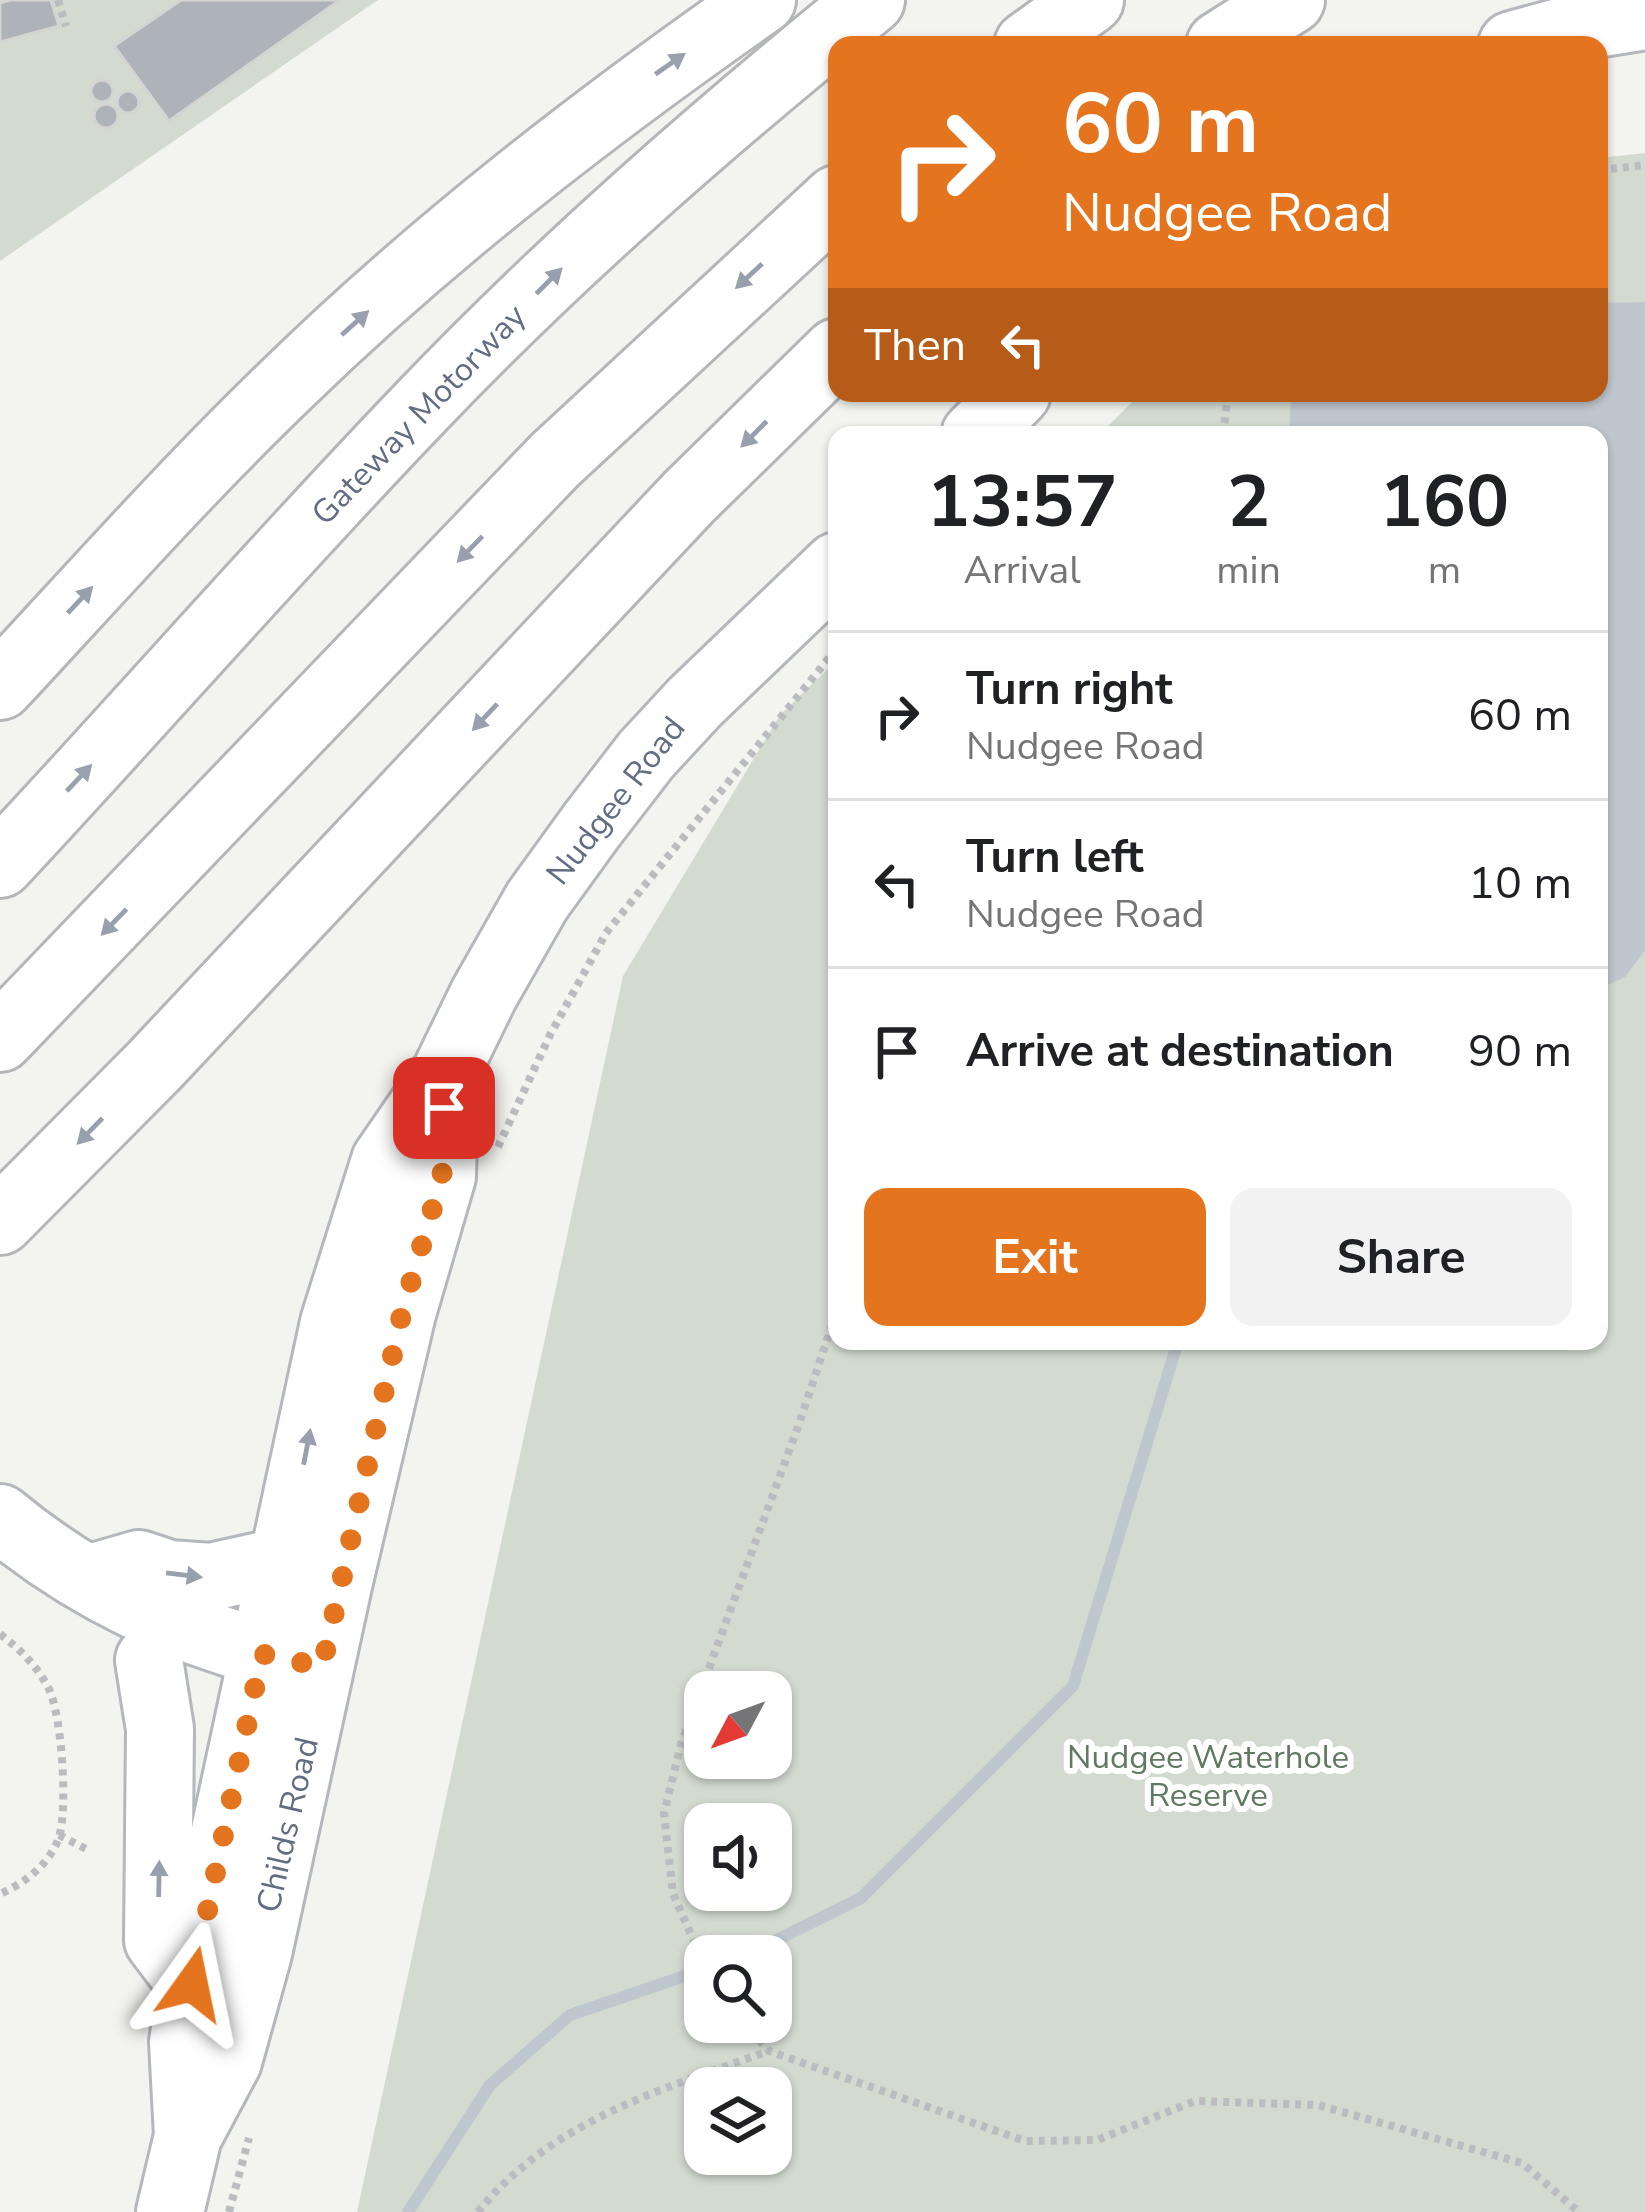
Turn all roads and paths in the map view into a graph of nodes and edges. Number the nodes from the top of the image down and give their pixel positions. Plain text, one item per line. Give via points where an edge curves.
1 (58, 0) edge
2 (762, 0) edge
3 (871, 0) edge
4 (1090, 0) edge
5 (1291, 0) edge
6 (1645, 16) edge
7 (65, 26) dead end
8 (1040, 36) edge
9 (1234, 36) edge
10 (1545, 36) edge
11 (1645, 165) edge
12 (1608, 169) edge
13 (828, 207) edge
14 (828, 361) edge
15 (1008, 402) edge
16 (984, 426) edge
17 (828, 575) edge
18 (828, 659) edge
19 (0, 686) edge
20 (0, 864) edge
21 (0, 1038) edge
22 (445, 1074) junction
23 (492, 1167) dead end
24 (0, 1220) edge
25 (828, 1336) edge
26 (0, 1518) edge
27 (283, 1561) junction
28 (0, 1568) edge
29 (87, 1579) junction
30 (0, 1634) edge
31 (149, 1660) junction
32 (287, 1684) junction
33 (59, 1835) junction
34 (86, 1849) dead end
35 (0, 1894) edge
36 (691, 1935) edge
37 (192, 1984) junction
38 (762, 2043) edge
39 (769, 2051) junction
40 (252, 2129) dead end
41 (188, 2136) junction
42 (170, 2212) edge
43 (229, 2212) edge
44 (478, 2212) edge
45 (1579, 2212) edge

1 - 7 path
19 -> 2 main road via 290,381 515,184
20 -> 3 main road, Gateway Motorway via 420,407 614,220
4 - 8 main road
5 - 9 main road
6 - 10 main road
11 - 12 path
13 -> 21 main road via 555,460
14 -> 24 main road
15 - 16 main road
17 - 22 main road, Nudgee Road via 633,772 537,902
18 - 23 path via 606,933 514,1108
27 -> 22 main road, Nudgee Road via 354,1252 386,1161
22 - 32 main road, Nudgee Road via 442,1176
25 - 36 path via 681,1744 664,1813 673,1894
26 - 29 main road
29 -> 27 main road via 139,1564 189,1578
27 - 32 main road, Nudgee Road
28 - 31 main road
29 - 32 main road
30 - 33 path via 39,1672 58,1716
31 - 32 main road
37 -> 31 main road via 158,1940 160,1729
32 - 37 main road, Childs Road
32 - 41 main road, Childs Road via 258,1953 228,2061
33 - 34 path
33 - 35 path via 36,1871
37 - 41 main road, Childs Road via 183,2042
38 - 39 path
39 - 44 path via 565,2133
39 - 45 path via 1025,2141 1097,2140 1195,2101 1318,2105 1522,2163
40 - 43 path
41 - 42 main road, Childs Road

